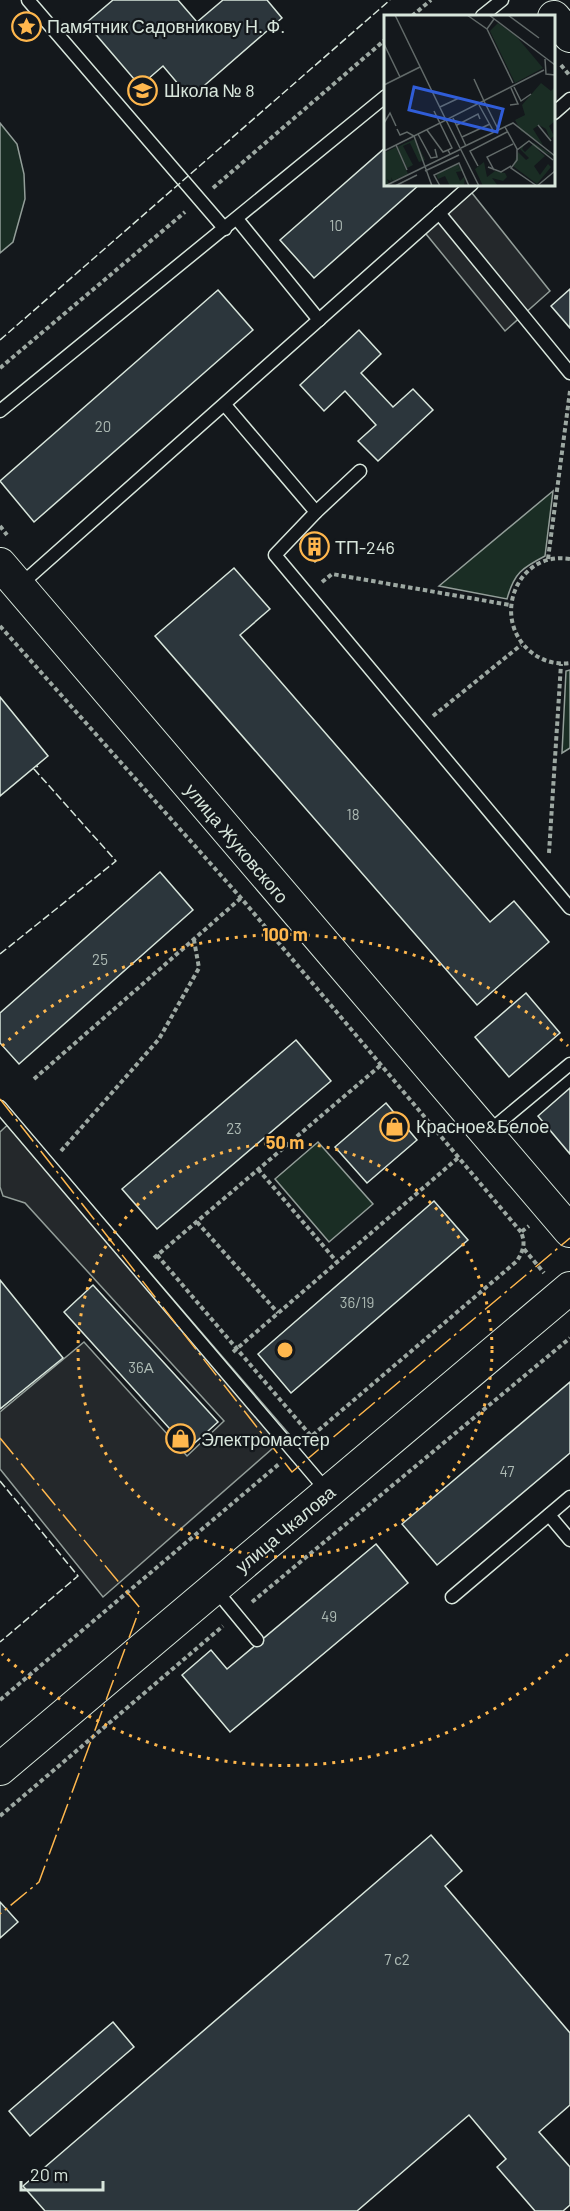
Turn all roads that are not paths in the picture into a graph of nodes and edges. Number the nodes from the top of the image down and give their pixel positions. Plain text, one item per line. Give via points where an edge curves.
1 (28, 0) edge
2 (502, 0) edge
3 (540, 0) edge
4 (483, 15) edge
5 (551, 15) edge
6 (555, 19) edge
7 (570, 36) edge
8 (384, 98) edge
9 (570, 99) edge
10 (555, 112) edge
11 (470, 186) edge
12 (439, 213) junction
13 (237, 219) junction
14 (225, 229) junction
15 (319, 320) junction
16 (570, 373) edge
17 (225, 405) junction
18 (0, 411) edge
19 (360, 471) dead end
20 (316, 512) junction
21 (9, 575) edge
22 (570, 908) edge
23 (570, 1064) edge
24 (0, 1107) edge
25 (487, 1133) junction
26 (570, 1231) edge
27 (570, 1288) edge
28 (328, 1492) junction
29 (570, 1497) edge
30 (549, 1515) junction
31 (570, 1540) edge
32 (214, 1588) junction
33 (452, 1597) dead end
34 (257, 1640) dead end
35 (0, 1769) edge

1 - 14 lane
2 - 4 lane
3 - 5 street
6 - 7 street
8 - 13 lane
9 - 10 lane
11 - 12 lane
12 - 15 lane
12 - 16 lane
13 - 14 lane
13 - 15 lane
14 - 18 lane
15 - 17 lane
17 - 20 lane
17 - 21 lane
19 - 20 lane
20 - 22 lane via 274,555
21 - 25 street, улица Жуковского
23 - 25 lane
24 - 28 lane
25 - 26 street, улица Жуковского
27 - 28 street, улица Чкалова
28 - 32 street, улица Чкалова
29 - 30 lane
30 - 31 lane
30 - 33 lane
32 - 34 lane
32 - 35 street, улица Чкалова

